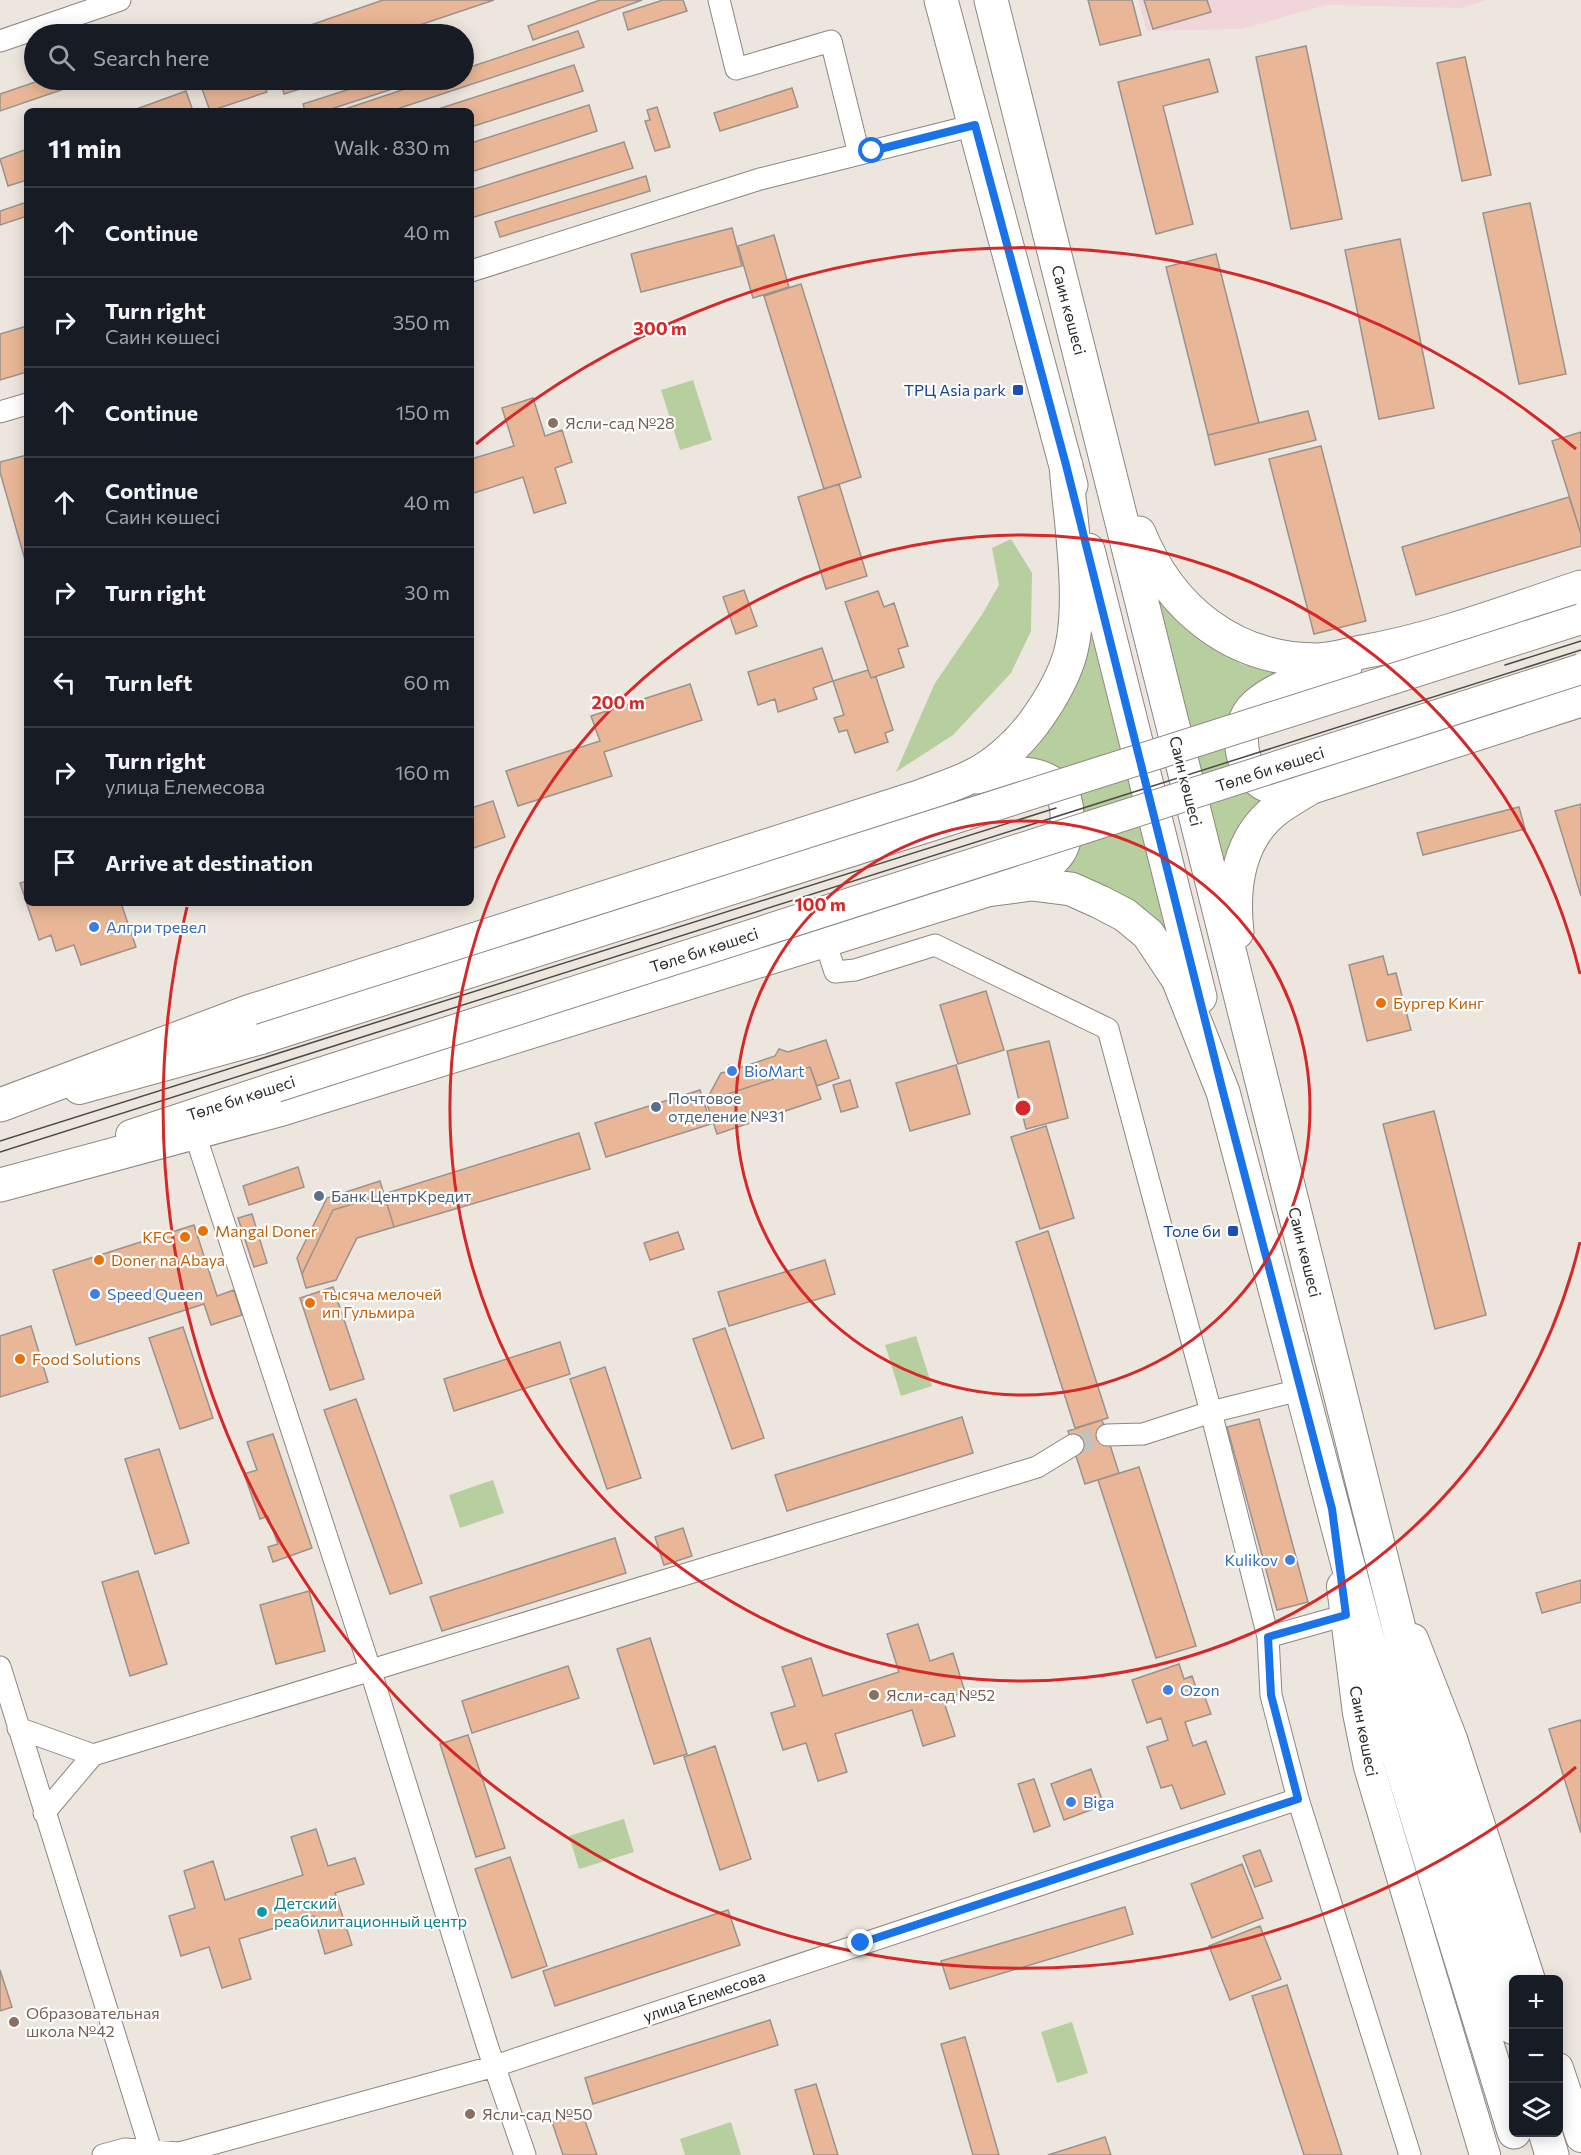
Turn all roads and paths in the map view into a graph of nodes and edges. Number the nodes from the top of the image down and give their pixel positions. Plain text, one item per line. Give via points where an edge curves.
1 (120, 0) edge
2 (719, 0) edge
3 (941, 0) edge
4 (991, 0) edge
5 (50, 24) edge
6 (24, 33) edge
7 (0, 41) edge
8 (975, 125) junction
9 (859, 154) junction
10 (474, 270) edge
11 (24, 405) edge
12 (0, 412) edge
13 (1106, 452) junction
14 (1066, 465) junction
15 (1581, 587) edge
16 (1581, 619) edge
17 (1406, 645) junction
18 (1581, 669) edge
19 (1581, 700) edge
20 (971, 777) junction
21 (1312, 787) junction
22 (987, 890) junction
23 (825, 941) junction
24 (1248, 1029) junction
25 (1223, 1092) junction
26 (0, 1105) edge
27 (0, 1111) edge
28 (192, 1124) junction
29 (0, 1180) edge
30 (0, 1185) edge
31 (1299, 1390) junction
32 (1211, 1412) junction
33 (1107, 1436) tunnel mouth
34 (1073, 1445) tunnel mouth
35 (1332, 1509) junction
36 (1382, 1562) junction
37 (1346, 1615) junction
38 (1268, 1637) junction
39 (0, 1667) edge
40 (371, 1672) junction
41 (18, 1728) junction
42 (93, 1755) junction
43 (1298, 1799) junction
44 (44, 1813) junction
45 (1528, 1975) edge
46 (1509, 2012) edge
47 (495, 2066) junction
48 (1563, 2083) edge
49 (1509, 2116) edge
50 (1516, 2137) edge
51 (1546, 2137) edge
52 (1581, 2137) edge
53 (151, 2151) junction
54 (103, 2155) edge
55 (525, 2155) edge
56 (1410, 2155) edge
57 (1485, 2155) edge
58 (1521, 2155) edge
59 (1552, 2155) edge

1 - 5 street
2 - 9 street via 736,69 831,41
3 - 8 main road
4 - 13 main road, Саин көшесі
6 - 7 street
8 - 9 street
8 - 14 main road
9 - 10 street via 760,179
11 - 12 street
13 - 17 main road via 1146,549 1168,588 1224,638 1278,657 1318,660
13 - 24 main road, Саин көшесі
14 - 20 main road via 1075,593 1075,624 1068,660 1054,693 1026,734
14 - 25 main road
15 - 17 main road
16 - 27 main road, bridge via 261,1039
17 - 21 main road via 1271,694 1243,722 1240,742 1247,765 1260,780 1274,788
18 - 28 main road, Төле би көшесі, bridge via 276,1087
19 - 21 main road
20 - 22 main road via 1010,771 1031,773 1050,781 1062,797 1067,815 1066,836 1057,856
20 - 26 main road via 248,1011
21 - 24 main road via 1260,825 1238,871 1236,923
22 - 23 main road
22 - 25 main road via 1032,884 1071,889 1125,915 1148,934 1178,979
23 - 28 main road via 282,1109
23 - 32 street via 835,972 855,970 935,945 1107,1029
24 - 36 main road, Саин көшесі
25 - 31 main road
28 - 29 main road, Төле би көшесі
28 - 30 main road
28 - 40 street
31 - 32 street
31 - 35 main road
32 - 33 street via 1143,1434
32 - 38 street
34 - 40 street via 1037,1467
35 - 37 main road, Саин көшесі
35 - 49 main road, Саин көшесі via 1399,1758
36 - 45 main road, Саин көшесі via 1452,1738
36 - 46 main road, Саин көшесі via 1430,1752
37 - 38 street
37 - 57 main road, Саин көшесі via 1369,1767
38 - 43 street via 1271,1695
39 - 41 street
40 - 42 street
40 - 47 street
41 - 42 street
41 - 44 street
42 - 44 street
43 - 47 street, улица Елемесова
43 - 56 street
44 - 53 street
47 - 53 street, улица Елемесова via 179,2153
47 - 55 street
48 - 52 main road
50 - 58 main road, Саин көшесі
51 - 59 main road
53 - 54 street, улица Елемесова via 125,2149

